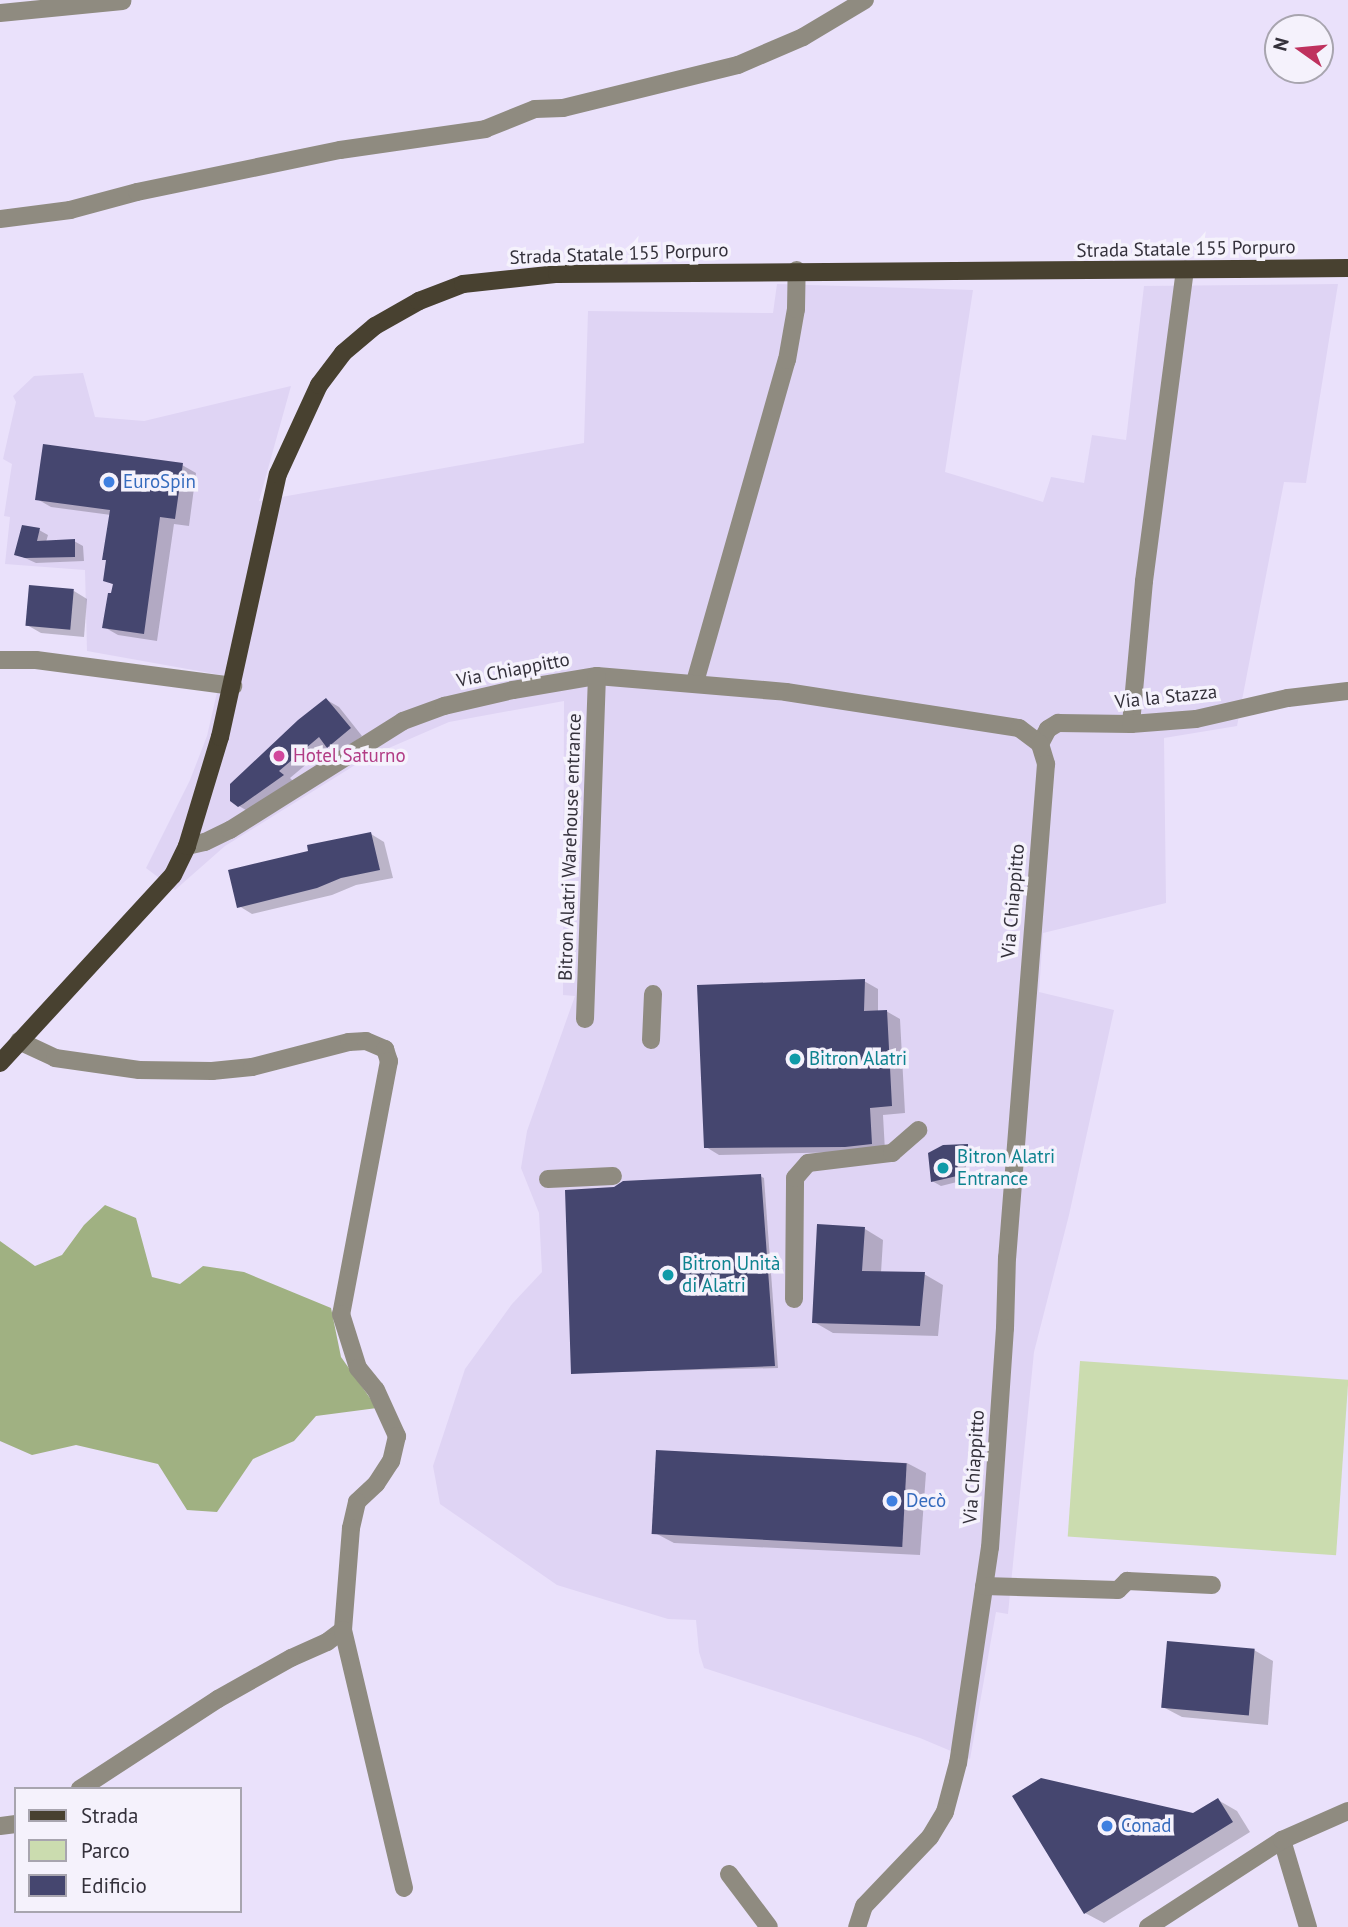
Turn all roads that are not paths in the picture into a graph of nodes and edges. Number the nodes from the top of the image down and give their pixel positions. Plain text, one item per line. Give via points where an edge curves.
1 (865, 0) edge
2 (122, 1) edge
3 (0, 13) edge
4 (0, 219) edge
5 (1348, 268) edge
6 (797, 270) junction
7 (1185, 270) junction
8 (0, 660) edge
9 (597, 676) junction
10 (695, 682) junction
11 (233, 686) junction
12 (1348, 691) edge
13 (1131, 724) junction
14 (1040, 744) junction
15 (187, 846) junction
16 (653, 994) dead end
17 (586, 1019) dead end
18 (651, 1040) dead end
19 (19, 1041) junction
20 (0, 1063) edge
21 (918, 1130) dead end
22 (613, 1176) dead end
23 (548, 1179) dead end
24 (794, 1298) dead end
25 (1212, 1585) dead end
26 (984, 1586) junction
27 (343, 1630) junction
28 (83, 1787) edge
29 (1348, 1811) edge
30 (1282, 1840) junction
31 (729, 1874) dead end
32 (404, 1888) dead end
33 (769, 1927) edge
34 (857, 1927) edge
35 (1148, 1927) edge
36 (1308, 1927) edge

1 - 4 street via 803,37 738,65 563,108 535,109 485,130 340,150 70,210
2 - 3 street
5 - 7 main road, Strada Statale 155 Porpuro
6 - 7 main road, Strada Statale 155 Porpuro
6 - 10 street via 787,360
6 - 11 main road, Strada Statale 155 Porpuro via 507,278 463,284 419,301 375,326 343,353 319,385 278,474 261,536
7 - 13 street via 1143,581
8 - 11 street via 36,660
9 - 10 street, Via Chiappitto
9 - 15 street, Via Chiappitto via 501,692 403,721 230,830
9 - 17 street, Bitron Alatri Warehouse entrance
10 - 14 street, Via Chiappitto via 1018,728
11 - 15 main road, Strada Statale 155 Porpuro
12 - 13 street, Via la Stazza via 1288,698 1196,719
13 - 14 street, Via la Stazza via 1058,723 1048,729
14 - 26 street, Via Chiappitto via 1046,764
15 - 19 main road, Strada Statale 155 Porpuro via 173,875
16 - 18 street
19 - 20 main road, Strada Statale 155 Porpuro
19 - 27 street via 55,1058 151,1070 252,1067 349,1042 366,1041 385,1049 389,1072 341,1314 358,1368 376,1390 397,1436 391,1461 357,1503
21 - 24 street via 892,1153 808,1163 795,1178
22 - 23 street
25 - 26 street via 1127,1581 1118,1590
26 - 34 street, Via Chiappitto via 958,1763 945,1812 930,1837 864,1906
27 - 28 street via 218,1699
27 - 32 street
29 - 30 street
30 - 35 street
30 - 36 street
31 - 33 street

